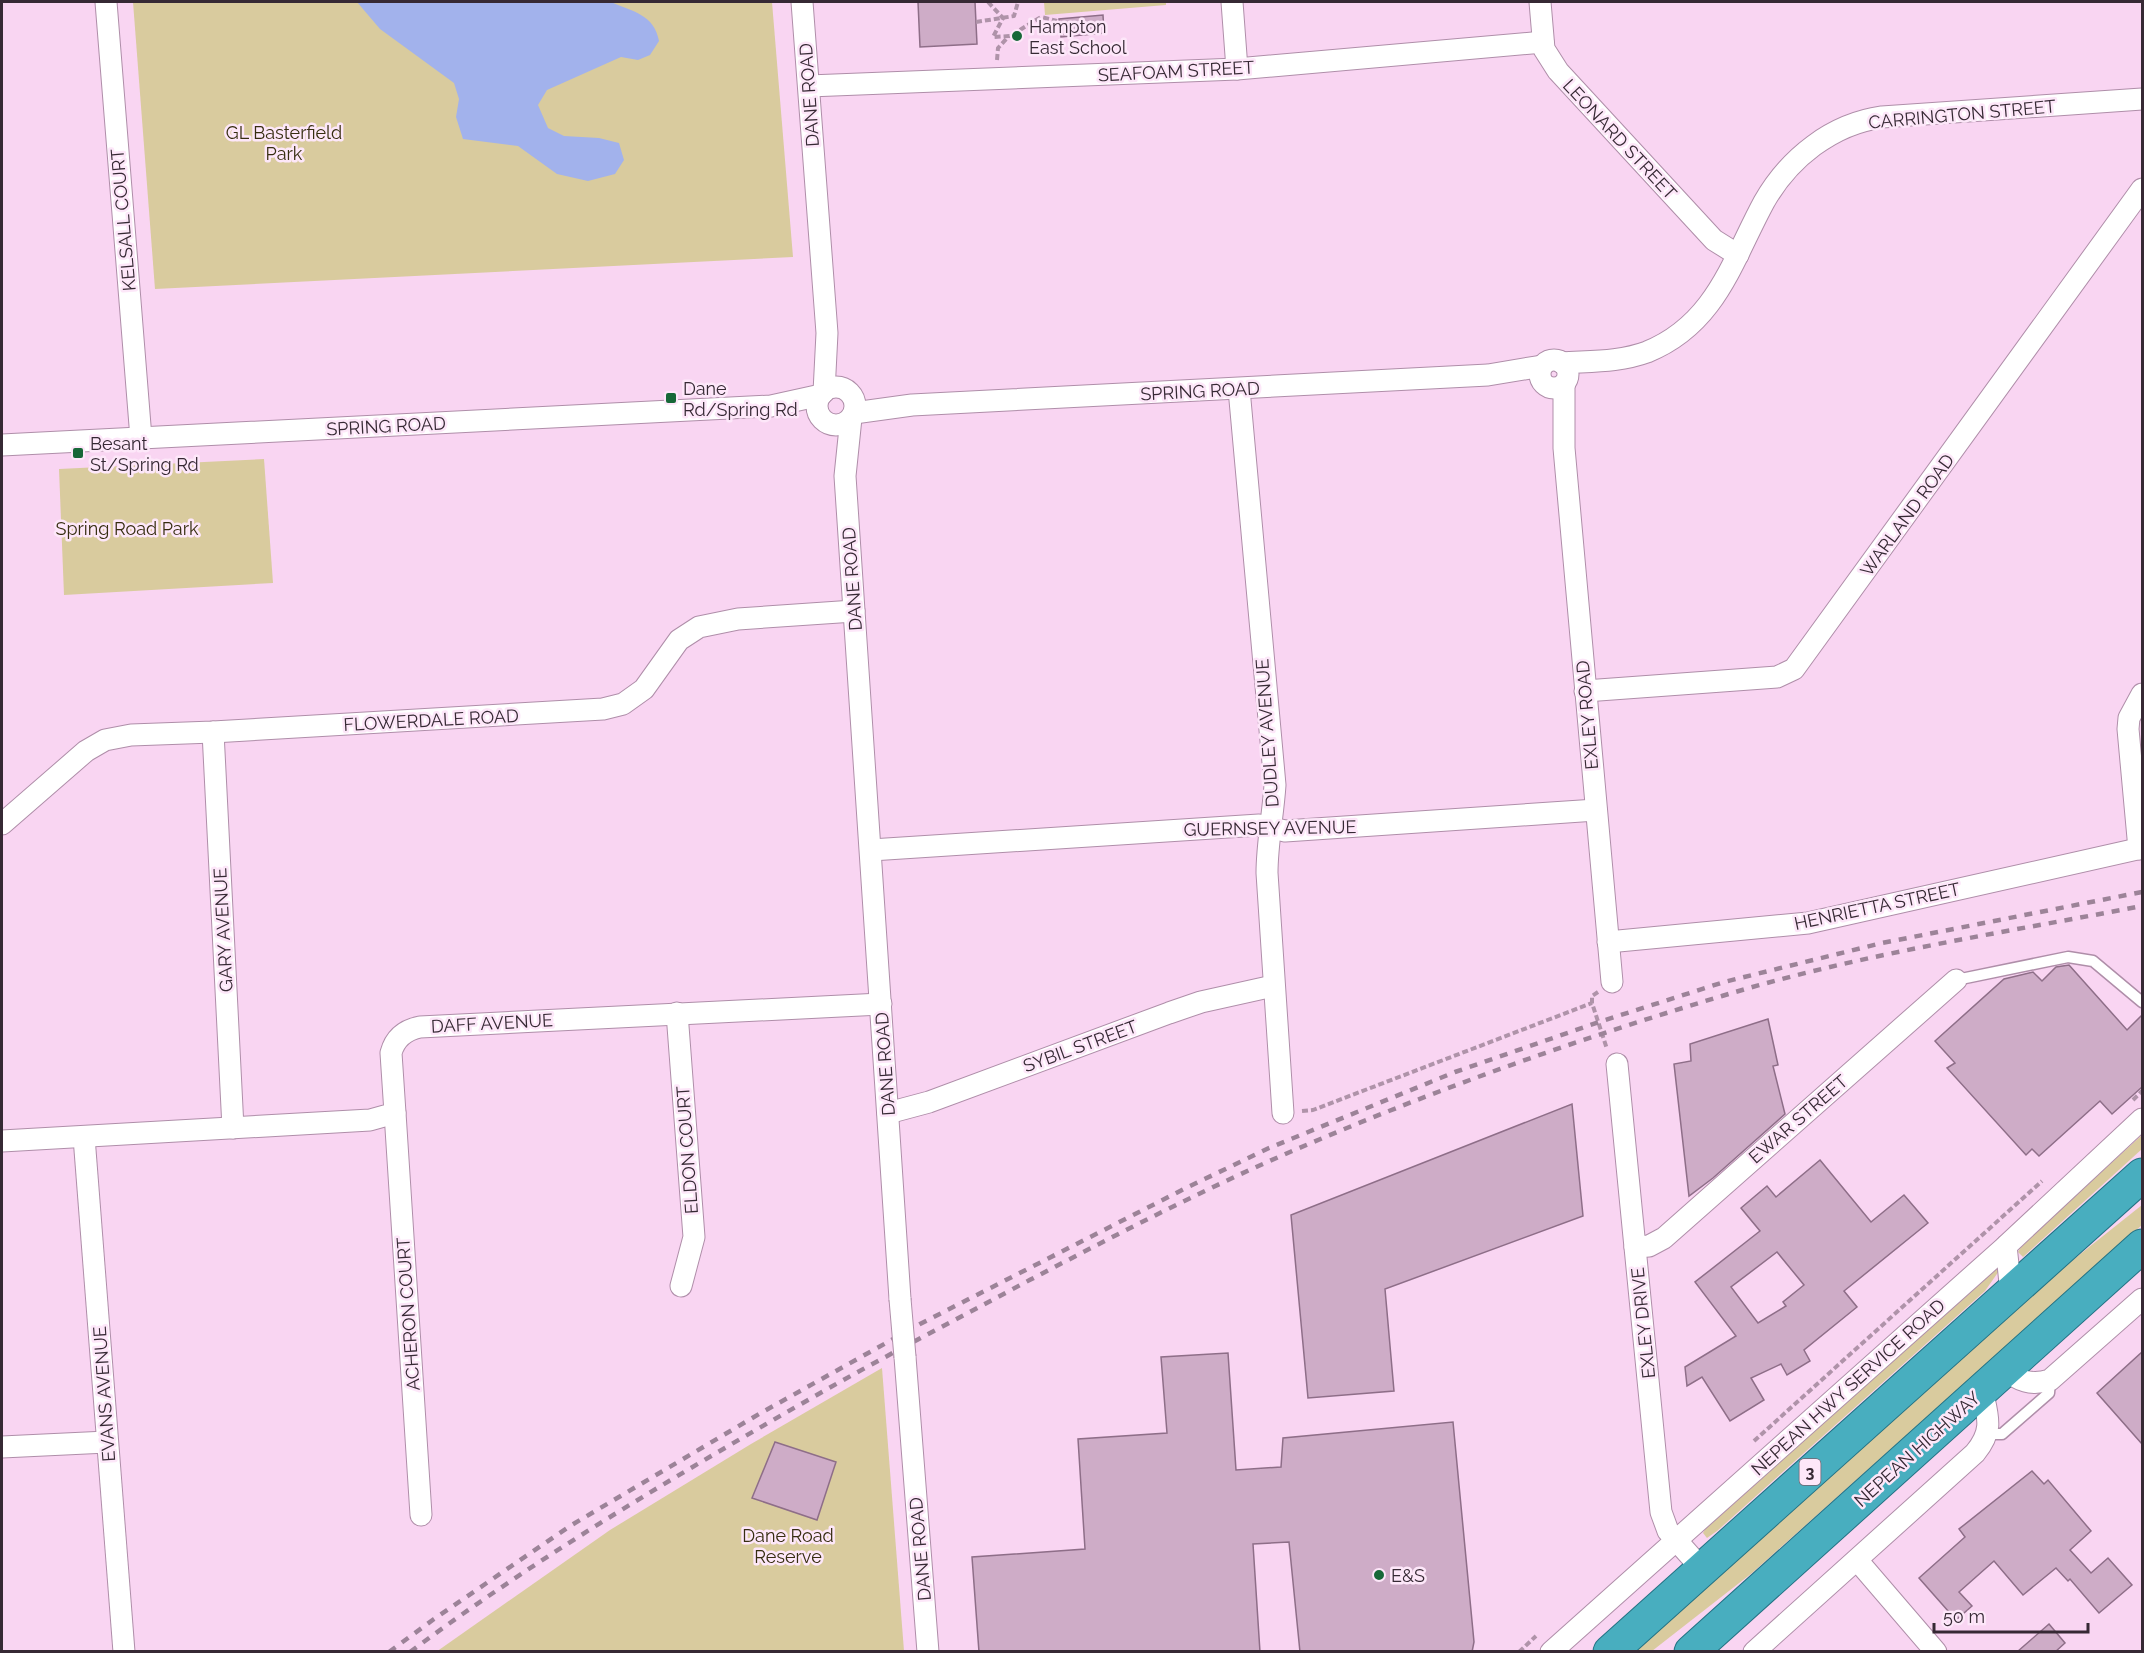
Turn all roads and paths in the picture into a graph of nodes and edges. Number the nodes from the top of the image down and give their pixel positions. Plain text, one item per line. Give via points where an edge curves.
1 (106, 2) edge
2 (802, 2) edge
3 (988, 2) edge
4 (1018, 2) edge
5 (1232, 2) edge
6 (1540, 2) edge
7 (1003, 18) junction
8 (1057, 21) dead end
9 (976, 22) dead end
10 (1543, 42) junction
11 (1237, 69) junction
12 (809, 86) junction
13 (2138, 101) edge
14 (2142, 189) edge
15 (1738, 255) junction
16 (1554, 377) junction
17 (1239, 389) junction
18 (837, 405) junction
19 (141, 438) junction
20 (2, 445) edge
21 (854, 611) junction
22 (1585, 691) junction
23 (2142, 694) edge
24 (213, 732) junction
25 (1596, 810) junction
26 (2, 824) edge
27 (1271, 828) junction
28 (2141, 848) edge
29 (871, 850) junction
30 (1608, 942) junction
31 (1956, 980) joint
32 (1612, 981) joint
33 (1273, 986) junction
34 (2142, 1002) edge
35 (1592, 1003) junction
36 (881, 1004) junction
37 (677, 1013) junction
38 (1617, 1064) joint
39 (2142, 1091) edge
40 (2125, 1107) dead end
41 (394, 1113) junction
42 (888, 1113) junction
43 (1283, 1113) joint
44 (2142, 1119) edge
45 (233, 1128) junction
46 (84, 1137) junction
47 (2, 1141) edge
48 (2142, 1175) edge
49 (2046, 1178) dead end
50 (2006, 1246) junction
51 (2142, 1246) edge
52 (1635, 1247) junction
53 (681, 1286) dead end
54 (2011, 1292) junction
55 (2142, 1299) edge
56 (1993, 1380) junction
57 (2050, 1380) junction
58 (1988, 1434) junction
59 (107, 1442) junction
60 (2, 1447) edge
61 (1747, 1447) dead end
62 (421, 1515) dead end
63 (1676, 1541) junction
64 (1857, 1560) junction
65 (1702, 1569) junction
66 (1544, 1629) dead end
67 (124, 1652) edge
68 (928, 1652) edge
69 (1519, 1652) edge
70 (1551, 1652) edge
71 (1610, 1652) edge
72 (1691, 1652) edge
73 (1754, 1652) edge
74 (1936, 1652) edge

1 - 19 street, KELSALL COURT
2 - 12 street, DANE ROAD
3 - 7 path
4 - 7 path via 1014,16
5 - 11 street
6 - 10 street, LEONARD STREET
7 - 8 path via 993,38 1010,36 1041,17
7 - 9 path
10 - 11 street, SEAFOAM STREET
10 - 15 street, LEONARD STREET via 1552,64 1574,89 1714,240
11 - 12 street, SEAFOAM STREET
12 - 18 street, DANE ROAD via 827,333 837,372
13 - 15 street, CARRINGTON STREET via 1890,117 1851,125 1824,138 1784,174 1764,202
14 - 22 street, WARLAND ROAD via 1794,669 1778,677
15 - 16 street, CARRINGTON STREET via 1718,294 1686,329 1634,357
16 - 17 street, SPRING ROAD via 1488,375
16 - 22 street, EXLEY ROAD
17 - 18 street, SPRING ROAD
17 - 27 street, DUDLEY AVENUE via 1275,785
18 - 19 street, SPRING ROAD
18 - 21 street, DANE ROAD
19 - 20 street, SPRING ROAD
21 - 24 street, FLOWERDALE ROAD via 738,619 699,627 680,640 644,689 623,704 603,709
21 - 29 street, DANE ROAD
22 - 25 street, EXLEY ROAD
23 - 28 street via 2129,718 2128,729
24 - 26 street, FLOWERDALE ROAD via 131,735 105,740 86,751
24 - 45 street, GARY AVENUE
25 - 27 street, GUERNSEY AVENUE via 1285,831
25 - 30 street, EXLEY ROAD
27 - 29 street, GUERNSEY AVENUE via 1259,825
27 - 33 street, DUDLEY AVENUE via 1267,873
28 - 30 street, HENRIETTA STREET via 1808,923
29 - 36 street, DANE ROAD
30 - 32 street, EXLEY ROAD
31 - 34 lane via 2068,957 2093,960
31 - 52 street, EWAR STREET via 1664,1238 1649,1246
32 - 35 path via 1592,996
33 - 42 street, SYBIL STREET via 1201,1002 929,1102
33 - 43 street, DUDLEY AVENUE
35 - 38 path via 1611,1060
35 - 43 path via 1313,1110
36 - 37 street, DAFF AVENUE
36 - 42 street, DANE ROAD
37 - 41 street, DAFF AVENUE via 408,1030 391,1053
37 - 53 street, ELDON COURT via 694,1237
38 - 52 street, EXLEY DRIVE
39 - 40 path
41 - 45 street via 355,1122
41 - 62 street, ACHERON COURT
42 - 68 street, DANE ROAD, bridge
44 - 50 street, NEPEAN HWY SERVICE ROAD
45 - 46 street
46 - 47 street
46 - 59 street, EVANS AVENUE
48 - 54 highway, 3
49 - 61 path
50 - 54 street
50 - 63 street, NEPEAN HWY SERVICE ROAD
51 - 56 highway, NEPEAN HIGHWAY
52 - 63 street, EXLEY DRIVE via 1661,1512
54 - 65 highway, 3
55 - 57 street
56 - 57 street via 2035,1384
56 - 58 street
56 - 72 highway, NEPEAN HIGHWAY
57 - 58 lane via 2049,1393 2002,1434
58 - 64 street via 1975,1453
59 - 60 street
59 - 67 street, EVANS AVENUE
63 - 65 street, EXLEY DRIVE
63 - 70 street, NEPEAN HWY SERVICE ROAD
64 - 73 street
64 - 74 street
65 - 71 highway, 3
66 - 69 path

